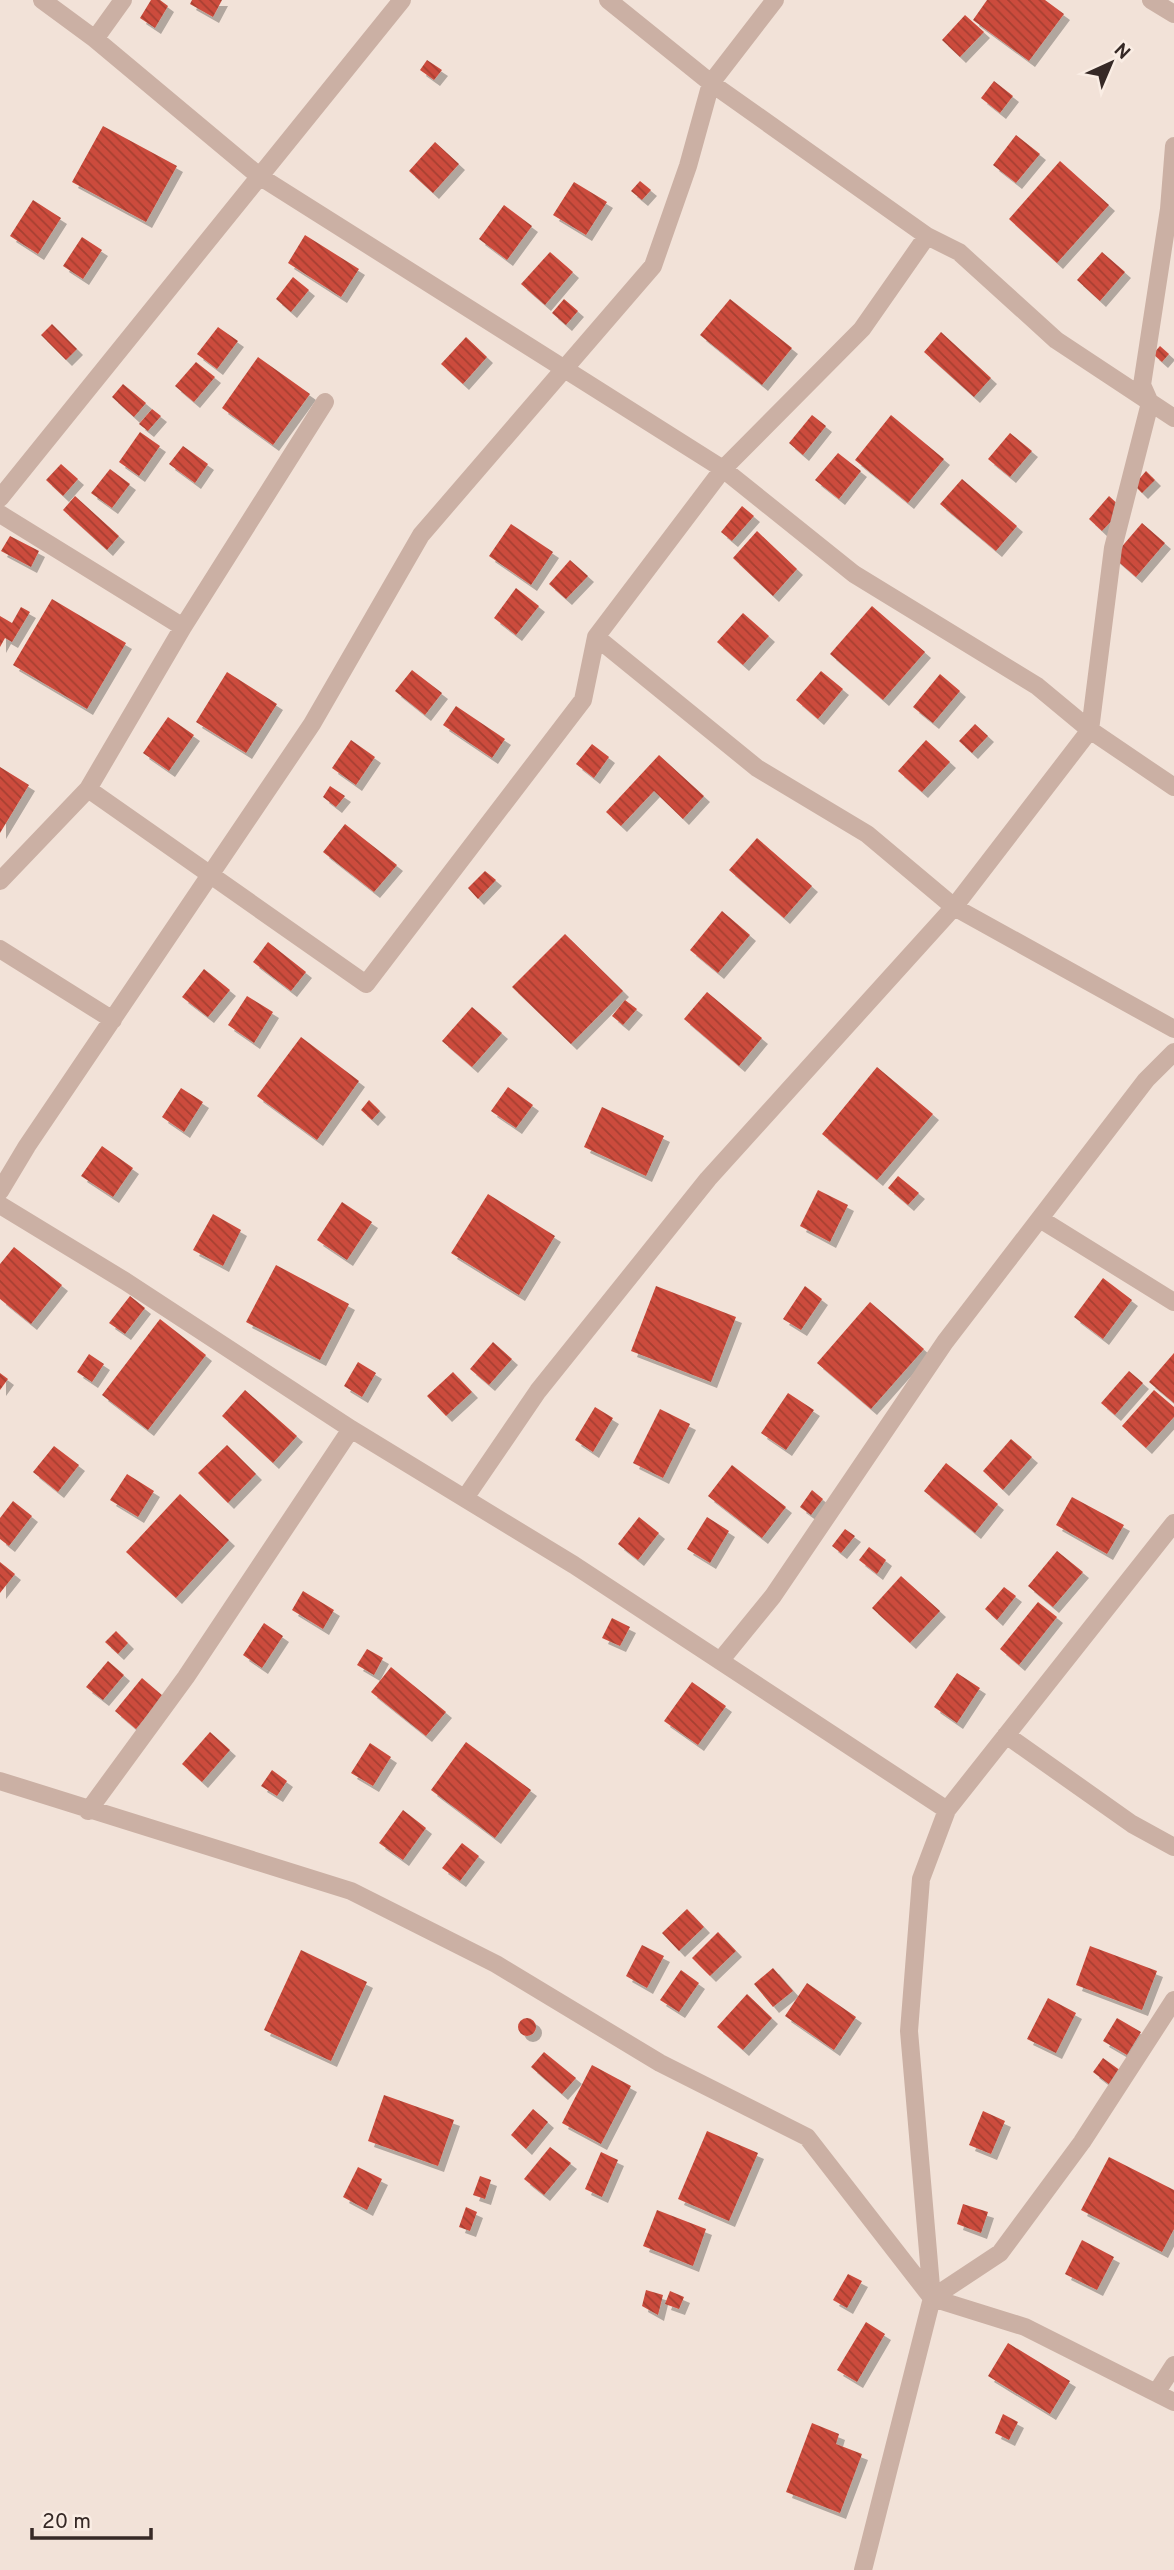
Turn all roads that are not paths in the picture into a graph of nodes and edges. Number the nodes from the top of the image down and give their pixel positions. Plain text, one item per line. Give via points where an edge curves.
1 (41, 0) edge
2 (123, 0) edge
3 (402, 0) edge
4 (608, 0) edge
5 (775, 0) edge
6 (1151, 0) edge
7 (1174, 14) edge
8 (95, 40) junction
9 (711, 83) junction
10 (1174, 146) edge
11 (259, 176) junction
12 (927, 236) junction
13 (565, 371) junction
14 (325, 402) dead end
15 (1150, 404) junction
16 (1174, 418) edge
17 (723, 469) junction
18 (0, 498) edge
19 (0, 514) edge
20 (183, 627) junction
21 (596, 637) junction
22 (1090, 730) junction
23 (1174, 787) edge
24 (88, 789) junction
25 (210, 876) junction
26 (0, 881) edge
27 (954, 907) junction
28 (0, 949) edge
29 (113, 1020) junction
30 (1174, 1029) edge
31 (1174, 1052) edge
32 (0, 1191) edge
33 (0, 1205) edge
34 (1040, 1219) junction
35 (1174, 1302) edge
36 (351, 1429) junction
37 (465, 1498) junction
38 (1174, 1523) edge
39 (720, 1661) junction
40 (1006, 1735) junction
41 (0, 1781) edge
42 (947, 1810) junction
43 (88, 1811) junction
44 (1174, 1847) edge
45 (1174, 2000) edge
46 (932, 2298) junction
47 (1174, 2365) edge
48 (1156, 2393) junction
49 (1174, 2402) edge
50 (863, 2570) edge

1 - 8 street
2 - 8 street
3 - 11 street
4 - 9 street
5 - 9 street
6 - 7 street
8 - 11 street
9 - 12 street
9 - 13 street via 653,266
10 - 15 street via 1142,386
11 - 13 street
11 - 18 street
12 - 15 street via 959,252 1056,340
12 - 17 street via 862,329
13 - 17 street
13 - 25 street via 421,535 312,724
14 - 20 street
15 - 16 street
15 - 22 street via 1113,548
17 - 21 street
17 - 22 street via 854,574 1037,686
19 - 20 street
20 - 24 street
21 - 25 street via 583,700 366,984
21 - 27 street via 757,768 867,834
22 - 23 street
22 - 27 street
24 - 25 street
24 - 26 street
25 - 29 street
27 - 30 street
27 - 37 street via 708,1179 538,1391
28 - 29 street
29 - 32 street
31 - 34 street via 1146,1080
33 - 36 street
34 - 35 street
34 - 39 street via 945,1342 773,1596
36 - 37 street
36 - 43 street via 186,1677
37 - 39 street
38 - 40 street
39 - 42 street
40 - 42 street
40 - 44 street via 1132,1824
41 - 43 street
42 - 46 street via 921,1879 909,2031
43 - 46 street via 351,1891 496,1964 660,2063 807,2137
45 - 46 street via 1082,2142 1000,2253
46 - 48 street via 1025,2327
46 - 50 street
47 - 48 street
48 - 49 street

